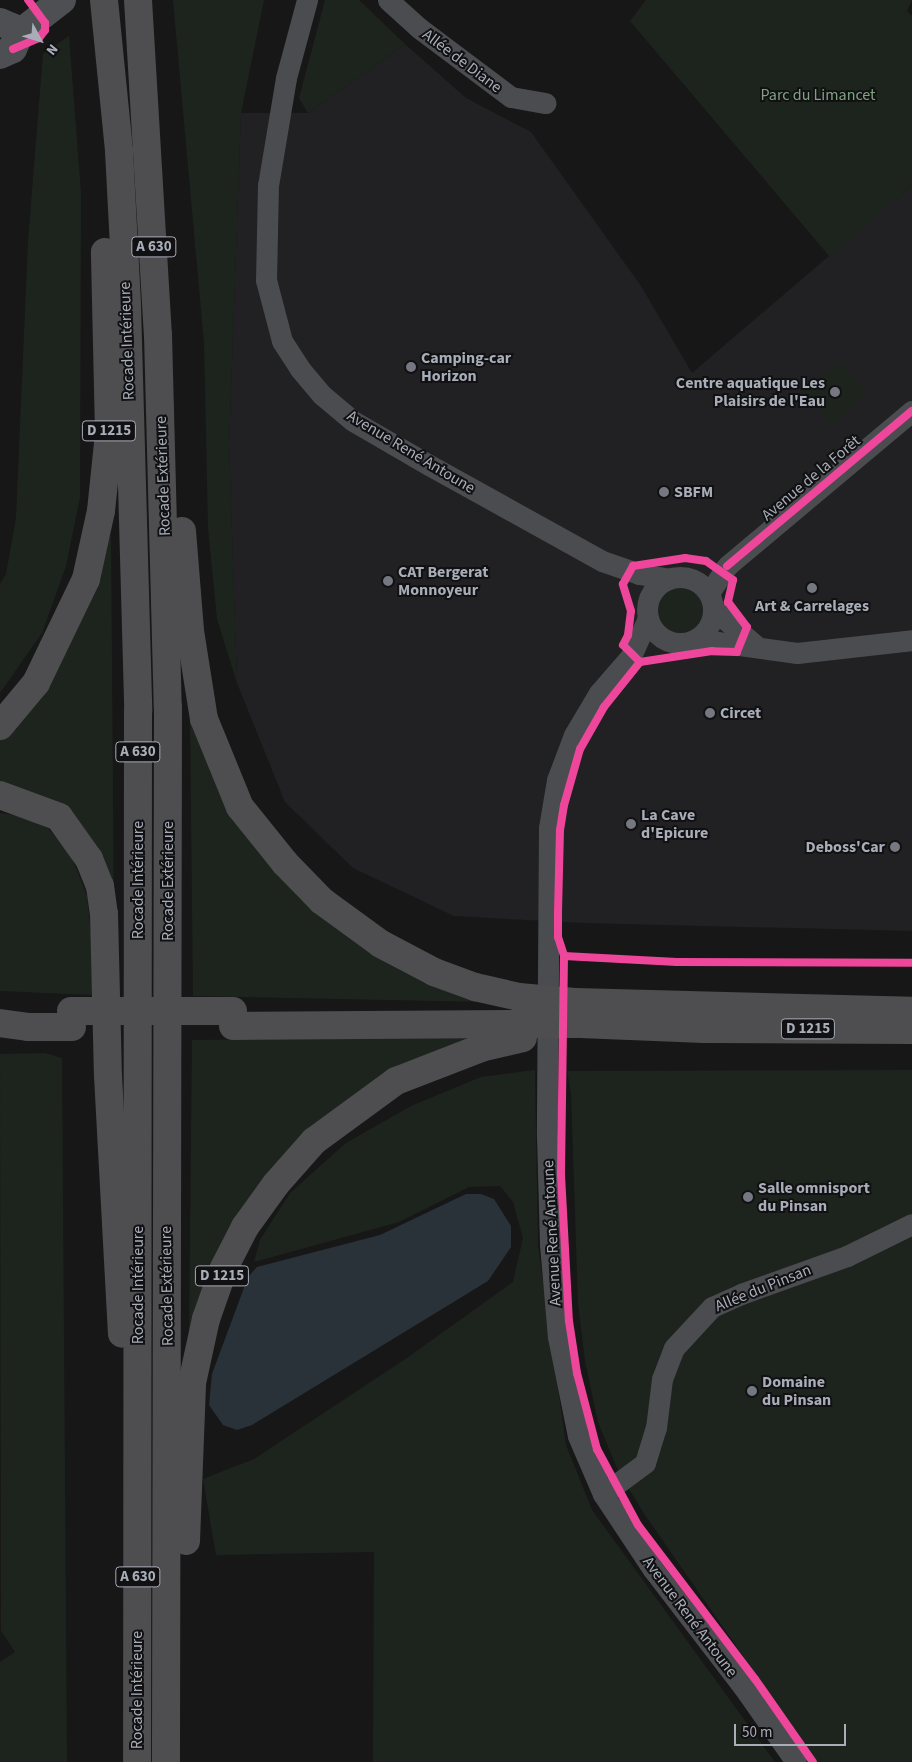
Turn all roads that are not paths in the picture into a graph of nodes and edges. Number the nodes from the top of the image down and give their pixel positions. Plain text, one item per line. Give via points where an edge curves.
1 (104, 0) edge
2 (138, 0) edge
3 (306, 0) edge
4 (388, 0) edge
5 (49, 3) edge
6 (5, 34) edge
7 (545, 102) dead end
8 (116, 112) junction
9 (912, 411) edge
10 (164, 495) junction
11 (602, 562) junction
12 (668, 579) junction
13 (705, 594) junction
14 (648, 612) junction
15 (696, 639) junction
16 (912, 640) edge
17 (672, 642) junction
18 (757, 646) junction
19 (631, 656) junction
20 (0, 726) edge
21 (0, 795) edge
22 (0, 1004) edge
23 (912, 1011) edge
24 (522, 1018) junction
25 (578, 1018) junction
26 (707, 1018) junction
27 (71, 1019) junction
28 (0, 1023) edge
29 (912, 1030) edge
30 (912, 1224) edge
31 (138, 1392) junction
32 (603, 1494) junction
33 (166, 1668) junction
34 (137, 1762) edge
35 (166, 1762) edge
36 (796, 1762) edge

1 - 8 highway, Rocade Intérieure / A 630
2 - 10 highway, Rocade Extérieure / A 630 via 150,157
3 - 11 street, Avenue René Antoune via 286,78 268,185 266,280 282,341 322,395 353,421
4 - 7 street, Allée de Diane via 419,28 510,97
5 - 6 main road
8 - 20 highway, D 1215 via 102,151 109,433 101,512 86,578 59,641 36,683
8 - 31 highway, Rocade Intérieure / A 630 via 127,316 138,711
9 - 13 street, Avenue de la Forêt via 727,566
10 - 24 highway via 180,516 190,632 204,719 240,807 285,863 322,901 381,944 434,972 475,987
10 - 33 highway, Rocade Extérieure / A 630 via 168,707
11 - 12 street, Avenue René Antoune via 638,574
11 - 14 street, Avenue René Antoune via 631,586
12 - 13 street via 684,577
12 - 14 street via 653,590
13 - 15 street via 710,624
13 - 18 street
14 - 17 street via 655,632
14 - 19 street, Avenue René Antoune
15 - 17 street
15 - 18 street
16 - 18 street via 797,653
17 - 19 street
19 - 32 street, Avenue René Antoune via 599,693 574,735 557,780 548,828 547,1136 555,1305 563,1369 578,1436
21 - 31 highway via 59,817 89,859 100,886 104,914 120,1330
22 - 27 highway
23 - 26 highway, D 1215
24 - 25 highway, D 1215
24 - 25 highway, bridge
24 - 27 highway, D 1215
24 - 33 highway, D 1215 via 481,1048 396,1081 314,1141 276,1184 245,1227 224,1268 206,1319 192,1383 184,1628
25 - 26 highway, D 1215
26 - 29 highway, D 1215
27 - 28 highway, D 1215 via 28,1027
30 - 32 street, Allée du Pinsan via 847,1256 712,1307 674,1348 662,1379 656,1428 645,1463
31 - 34 highway, Rocade Intérieure / A 630
32 - 36 street, Avenue René Antoune via 652,1568
33 - 35 highway, Rocade Extérieure / A 630

